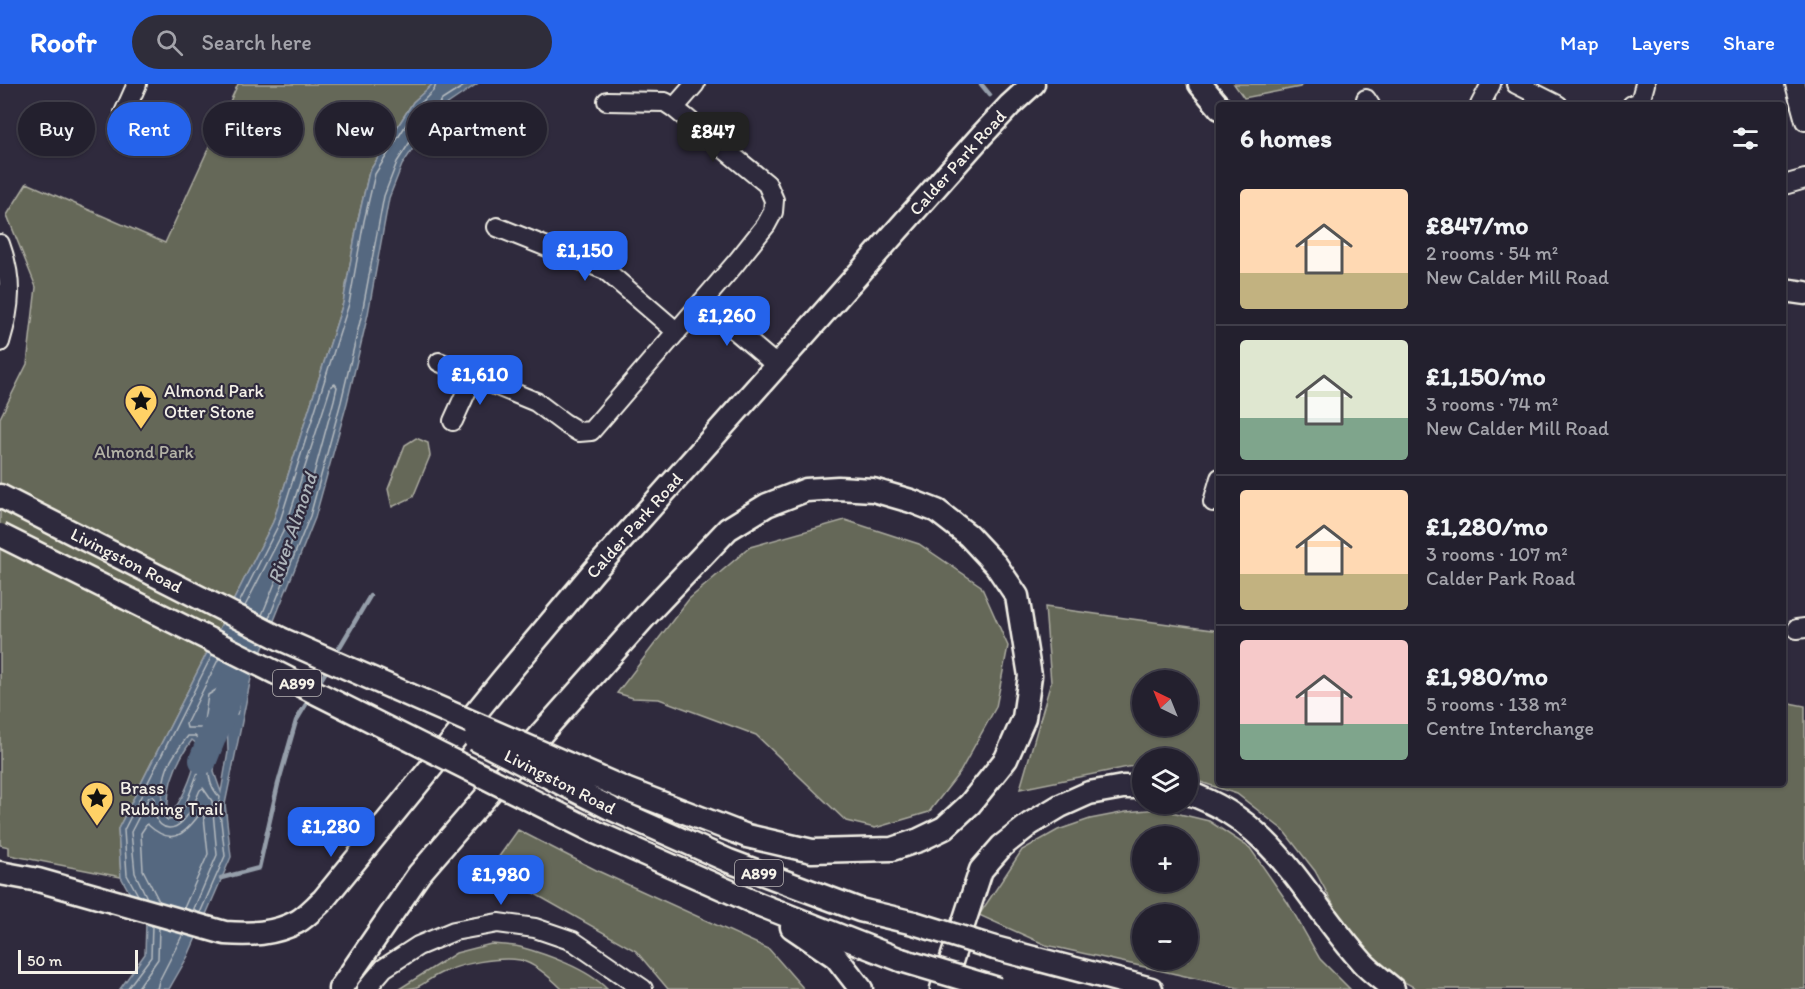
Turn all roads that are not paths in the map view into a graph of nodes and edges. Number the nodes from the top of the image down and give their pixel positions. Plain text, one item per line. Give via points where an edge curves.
1 (137, 84) edge
2 (695, 84) edge
3 (1033, 84) edge
4 (1200, 84) edge
5 (1491, 84) edge
6 (1516, 84) edge
7 (1645, 84) edge
8 (1795, 84) edge
9 (607, 101) dead end
10 (129, 102) edge
11 (1482, 102) edge
12 (1552, 102) edge
13 (1639, 102) edge
14 (1216, 103) edge
15 (674, 108) junction
16 (1805, 121) edge
17 (1805, 179) edge
18 (1786, 184) edge
19 (497, 227) dead end
20 (0, 244) edge
21 (1786, 290) edge
22 (1805, 293) edge
23 (702, 302) junction
24 (676, 332) junction
25 (0, 342) edge
26 (439, 362) dead end
27 (776, 365) junction
28 (473, 377) junction
29 (453, 421) dead end
30 (1216, 492) edge
31 (6, 498) edge
32 (1213, 502) dead end
33 (0, 535) edge
34 (281, 639) junction
35 (1132, 788) edge
36 (1198, 797) edge
37 (0, 873) edge
38 (758, 904) junction
39 (340, 989) edge
40 (366, 989) edge
41 (644, 989) edge
42 (861, 989) edge
43 (942, 989) edge
44 (999, 989) edge
45 (1151, 989) edge
46 (1393, 989) edge

1 - 10 street
2 - 15 street
3 - 27 main road, Calder Park Road
4 - 14 main road
5 - 11 street
6 - 12 street
7 - 13 street
8 - 16 street
9 - 15 street via 665,102
15 - 23 street via 767,184 774,200 766,225
17 - 18 street
19 - 24 street via 605,270
20 - 25 street via 10,284 8,317
21 - 22 main road
23 - 24 street
23 - 27 street
24 - 28 street via 591,430 579,432 536,402
26 - 28 street
27 - 37 main road, Calder Park Road via 594,571 322,900 298,922 252,935 225,933 38,880
28 - 29 street
30 - 32 street
31 - 34 main road, Livingston Road / A899
33 - 38 main road, Livingston Road / A899, bridge via 595,832
34 - 39 main road, bridge via 626,789 747,836 812,851 892,849 944,828 970,804 1006,759 1024,718 1030,676 1017,596 996,565 968,535 937,511 911,501 873,490 838,488 806,490 767,505 728,530 650,611 508,771 419,874
34 - 45 main road, Livingston Road / A899, bridge via 610,808 729,861 860,910
35 - 43 main road via 1089,794 1060,806 1002,846 981,870
36 - 46 main road via 1222,807 1253,828 1301,882 1363,964
38 - 42 main road via 836,957
38 - 44 main road, Livingston Road / A899, bridge via 901,960
40 - 41 street via 384,968 418,946 454,931 498,923 536,928 573,941

